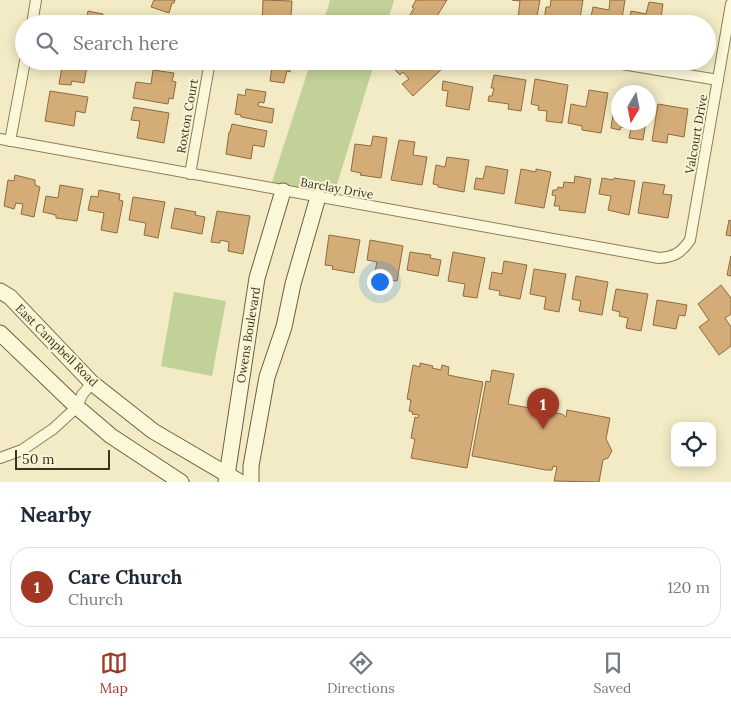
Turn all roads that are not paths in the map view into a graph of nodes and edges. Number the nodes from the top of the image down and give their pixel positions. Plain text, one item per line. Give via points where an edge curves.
1 (36, 0) edge
2 (731, 4) edge
3 (34, 15) edge
4 (23, 70) edge
5 (208, 70) edge
6 (658, 70) edge
7 (718, 80) junction
8 (5, 140) edge
9 (190, 174) junction
10 (284, 191) junction
11 (318, 197) junction
12 (670, 258) joint
13 (0, 291) edge
14 (0, 333) edge
15 (92, 383) junction
16 (77, 407) junction
17 (0, 458) edge
18 (231, 480) edge
19 (181, 482) edge
20 (251, 482) edge

1 - 3 street
2 - 7 street, Valcourt Drive
4 - 8 street
5 - 9 street, Roxton Court
6 - 7 street
7 - 12 street, Valcourt Drive via 690,240 682,252
8 - 9 street, Barclay Drive
9 - 10 street, Barclay Drive
10 - 11 street, Barclay Drive
10 - 18 street, Owens Boulevard via 256,285
11 - 12 street, Barclay Drive
11 - 20 street, Owens Boulevard via 284,327 267,377
13 - 15 street, East Campbell Road via 10,297
14 - 16 street
15 - 16 street
15 - 18 street, East Campbell Road via 153,431
16 - 17 street via 22,450
16 - 19 street via 111,436

